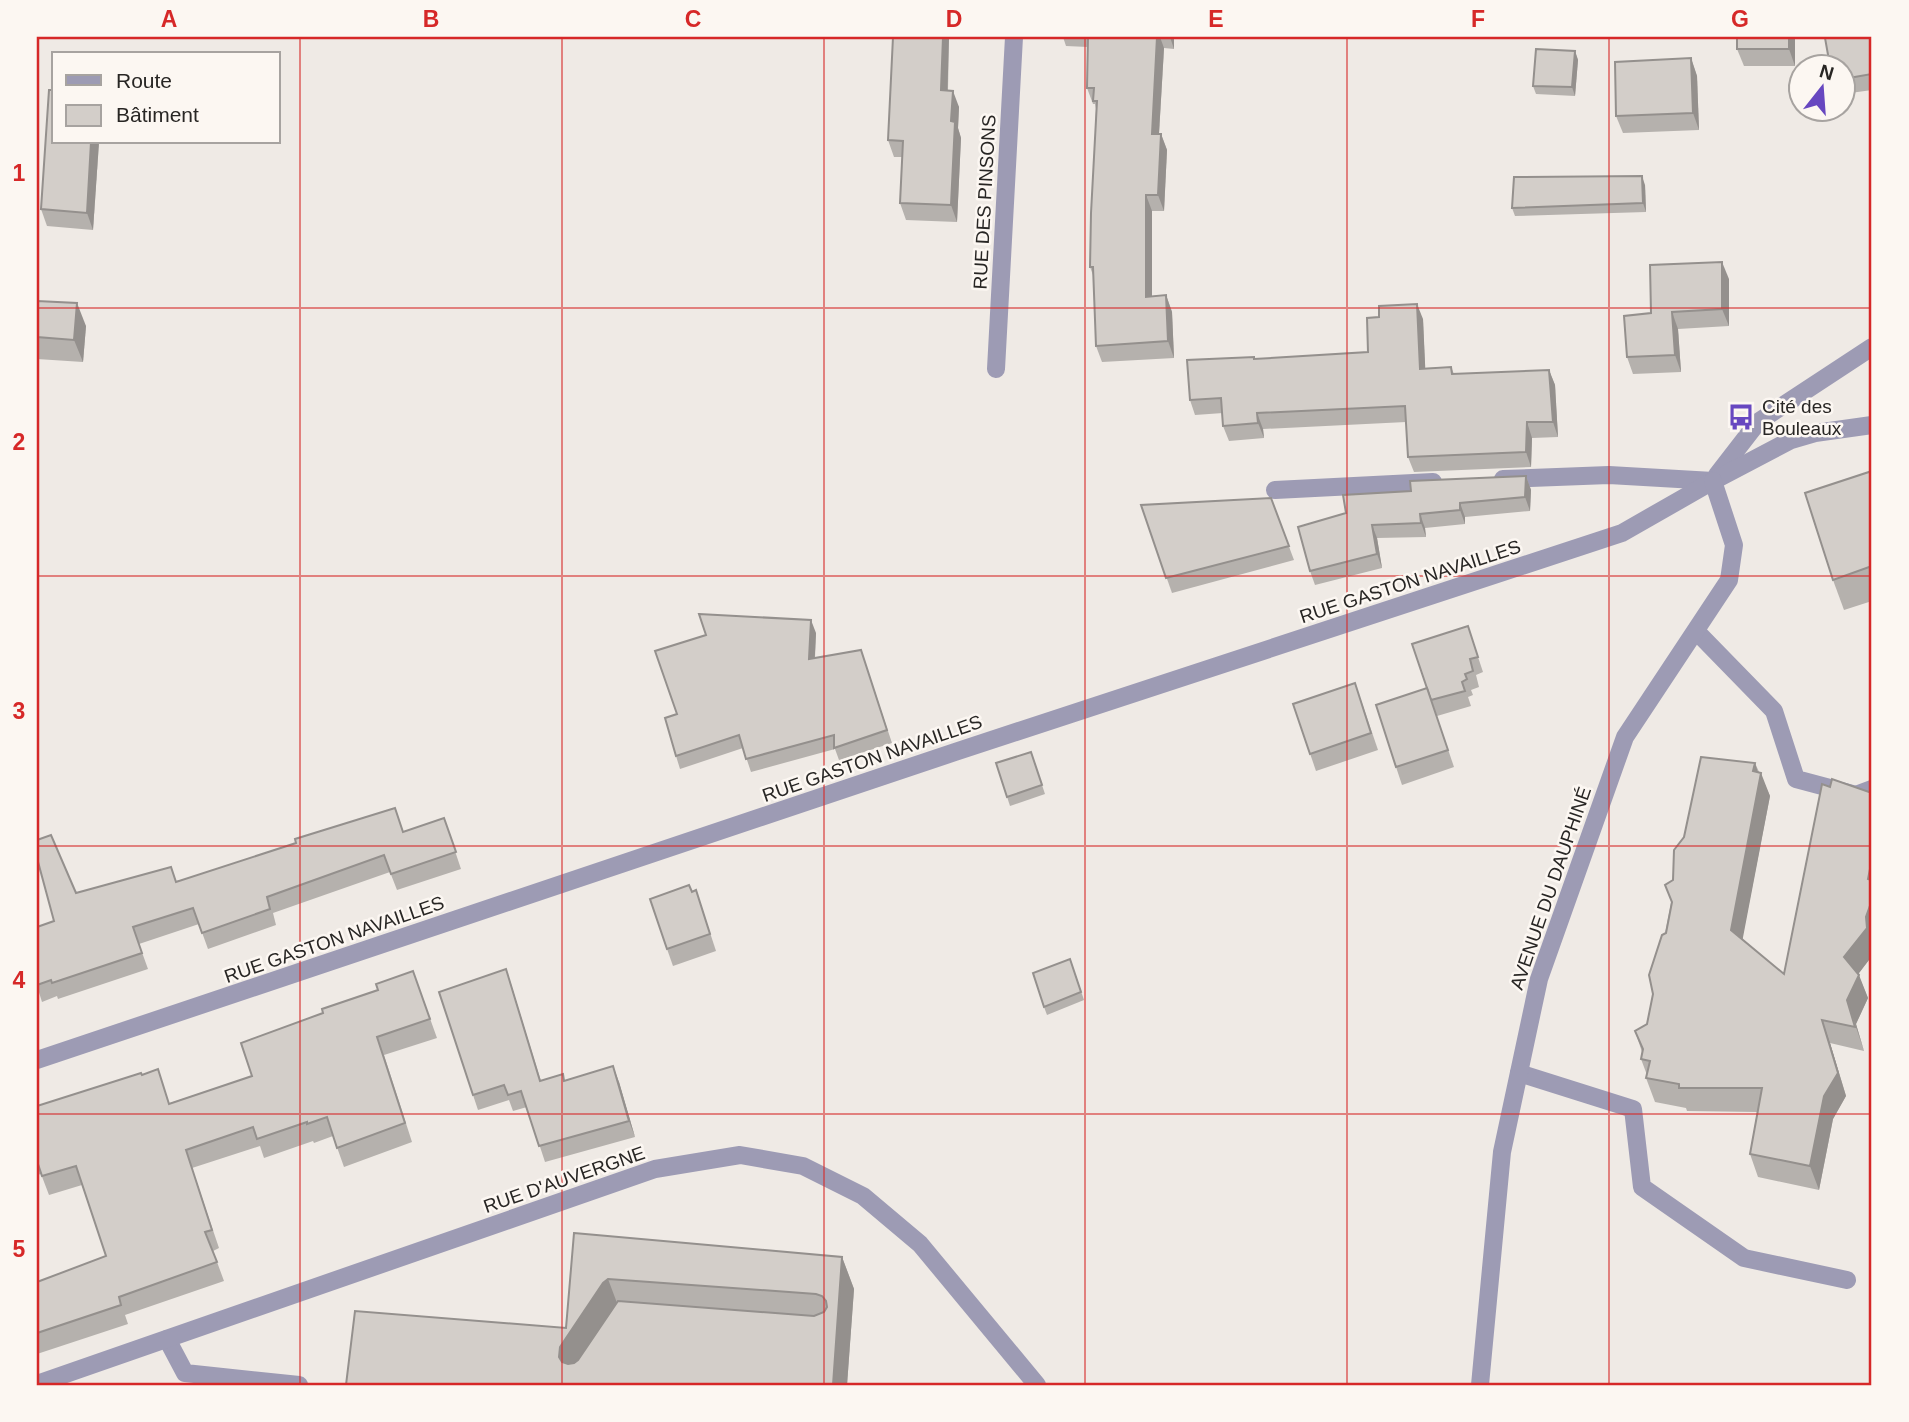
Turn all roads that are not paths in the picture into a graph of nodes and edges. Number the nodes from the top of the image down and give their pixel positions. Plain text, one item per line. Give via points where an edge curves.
1 (1014, 37) edge
2 (1872, 347) edge
3 (996, 369) dead end
4 (1872, 425) edge
5 (1484, 480) edge
6 (1456, 481) edge
7 (1713, 481) junction
8 (1275, 489) dead end
9 (1696, 631) junction
10 (1872, 789) edge
11 (37, 1060) edge
12 (1519, 1073) junction
13 (1847, 1280) dead end
14 (167, 1339) junction
15 (37, 1384) edge
16 (299, 1385) edge
17 (1037, 1385) edge
18 (1480, 1385) edge

1 - 3 street, RUE DES PINSONS
2 - 7 street, RUE GASTON NAVAILLES via 1758,422
4 - 7 street, RUE GASTON NAVAILLES via 1791,440
5 - 7 street via 1609,475
6 - 8 street
7 - 9 street, AVENUE DU DAUPHINÉ via 1734,545 1729,580
7 - 11 street, RUE GASTON NAVAILLES via 1622,533
9 - 10 street via 1774,711 1796,779 1856,795
9 - 12 street, AVENUE DU DAUPHINÉ via 1625,737 1538,979
12 - 13 street via 1633,1109 1642,1187 1744,1258
12 - 18 street, AVENUE DU DAUPHINÉ via 1502,1152
14 - 15 street, RUE D'AUVERGNE
14 - 16 street via 185,1373
14 - 17 street, RUE D'AUVERGNE via 655,1169 740,1155 803,1166 863,1196 920,1244

